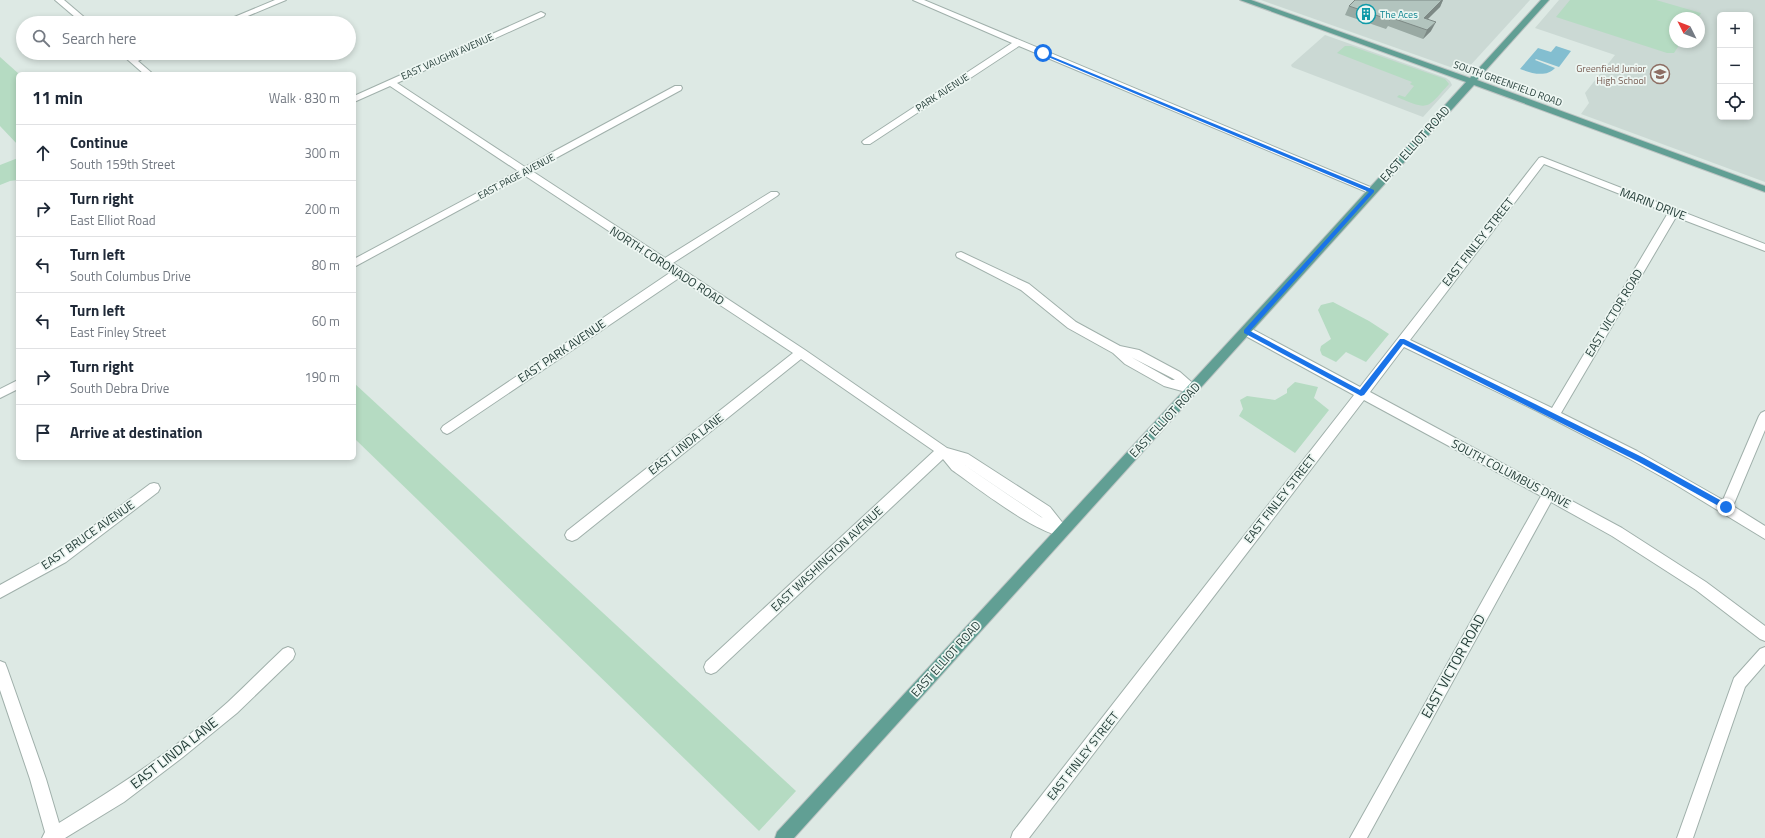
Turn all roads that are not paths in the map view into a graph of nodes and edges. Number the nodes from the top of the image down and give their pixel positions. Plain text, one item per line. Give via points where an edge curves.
1 (59, 0) edge
2 (282, 0) edge
3 (917, 0) edge
4 (1244, 0) edge
5 (1545, 0) edge
6 (541, 14) dead end
7 (78, 16) edge
8 (242, 16) edge
9 (1018, 42) junction
10 (132, 60) edge
11 (147, 72) edge
12 (1472, 81) junction
13 (390, 82) junction
14 (678, 88) dead end
15 (356, 98) edge
16 (867, 142) dead end
17 (1542, 160) joint
18 (525, 171) junction
19 (1765, 189) edge
20 (1372, 191) junction
21 (774, 194) dead end
22 (1674, 212) junction
23 (1765, 248) edge
24 (961, 255) dead end
25 (356, 262) edge
26 (664, 264) junction
27 (678, 273) junction
28 (1246, 331) junction
29 (1402, 341) junction
30 (801, 353) junction
31 (16, 385) edge
32 (1193, 390) junction
33 (0, 394) edge
34 (1361, 394) junction
35 (1554, 415) junction
36 (1765, 416) edge
37 (447, 429) dead end
38 (943, 451) junction
39 (154, 488) dead end
40 (1548, 494) junction
41 (1726, 507) junction
42 (1062, 532) junction
43 (1765, 533) edge
44 (572, 535) dead end
45 (0, 592) edge
46 (1765, 634) edge
47 (288, 654) dead end
48 (1765, 654) edge
49 (0, 668) edge
50 (711, 668) dead end
51 (53, 837) edge
52 (784, 838) edge
53 (1019, 838) edge
54 (1358, 838) edge
55 (1685, 838) edge

1 - 7 street
2 - 8 street
3 - 9 street
4 - 12 main road, SOUTH GREENFIELD ROAD
5 - 12 main road, EAST ELLIOT ROAD
6 - 13 street, EAST VAUGHN AVENUE
9 - 16 street, PARK AVENUE
9 - 20 street
10 - 11 street
12 - 19 main road, SOUTH GREENFIELD ROAD
12 - 20 main road, EAST ELLIOT ROAD
13 - 15 street, EAST VAUGHN AVENUE
13 - 18 street, NORTH CORONADO ROAD
14 - 18 street, EAST PAGE AVENUE
17 - 22 street, MARIN DRIVE
17 - 29 street, EAST FINLEY STREET
18 - 25 street, EAST PAGE AVENUE
18 - 26 street, NORTH CORONADO ROAD
20 - 28 main road, EAST ELLIOT ROAD
21 - 26 street
22 - 23 street, MARIN DRIVE
22 - 35 street, EAST VICTOR ROAD
24 - 32 street via 1025,287 1072,325 1168,383
26 - 27 street, NORTH CORONADO ROAD
27 - 30 street, NORTH CORONADO ROAD
27 - 37 street, EAST PARK AVENUE
28 - 32 main road, EAST ELLIOT ROAD
28 - 34 street, SOUTH COLUMBUS DRIVE
29 - 34 street, EAST FINLEY STREET
29 - 35 street
30 - 38 street, NORTH CORONADO ROAD
30 - 44 street, EAST LINDA LANE
31 - 33 street
32 - 42 main road, EAST ELLIOT ROAD
34 - 40 street, SOUTH COLUMBUS DRIVE
34 - 53 street, EAST FINLEY STREET
35 - 41 street
36 - 41 street
38 - 42 street, NORTH CORONADO ROAD via 956,466 1036,521
38 - 50 street, EAST WASHINGTON AVENUE
39 - 45 street, EAST BRUCE AVENUE via 61,558
40 - 46 street, SOUTH COLUMBUS DRIVE via 1617,532 1701,586
40 - 54 street, EAST VICTOR ROAD
41 - 43 street
42 - 52 main road, EAST ELLIOT ROAD
47 - 51 street, EAST LINDA LANE via 232,708 178,752 118,796
48 - 55 street via 1739,683
49 - 51 street via 38,779

